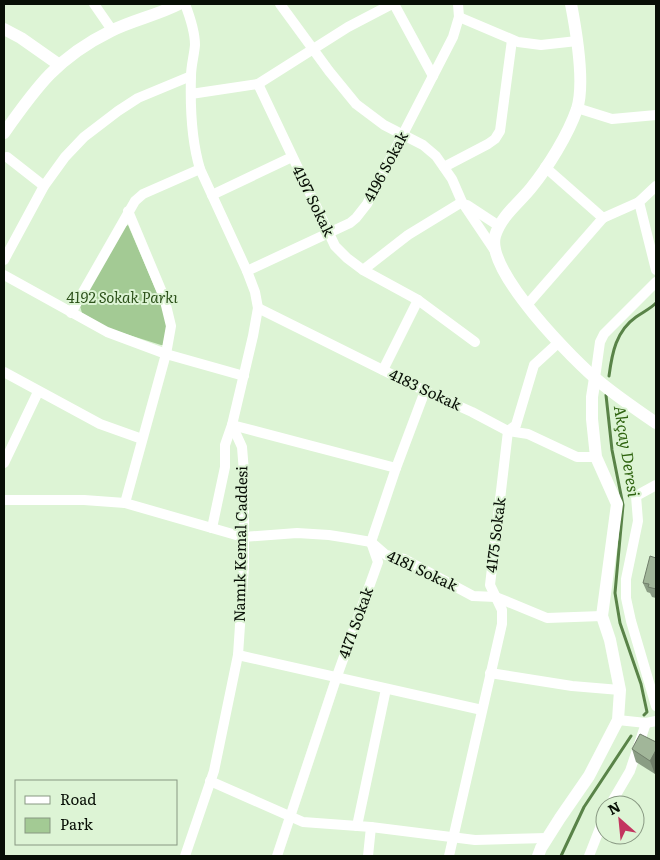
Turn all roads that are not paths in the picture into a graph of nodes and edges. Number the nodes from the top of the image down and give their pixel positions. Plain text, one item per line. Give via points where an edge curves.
1 (94, 4) edge
2 (179, 4) edge
3 (186, 4) edge
4 (280, 4) edge
5 (393, 4) edge
6 (458, 4) edge
7 (571, 4) edge
8 (458, 17) junction
9 (4, 29) edge
10 (112, 30) junction
11 (512, 40) junction
12 (577, 40) junction
13 (312, 49) junction
14 (58, 64) junction
15 (191, 76) junction
16 (433, 76) junction
17 (258, 84) junction
18 (192, 94) junction
19 (577, 108) junction
20 (656, 115) edge
21 (4, 133) edge
22 (403, 136) junction
23 (7, 157) dead end
24 (292, 157) junction
25 (444, 167) junction
26 (545, 167) junction
27 (200, 169) junction
28 (44, 186) junction
29 (656, 186) edge
30 (212, 195) junction
31 (462, 202) junction
32 (639, 202) junction
33 (128, 212) junction
34 (603, 218) junction
35 (499, 226) junction
36 (328, 234) junction
37 (495, 251) junction
38 (4, 260) edge
39 (363, 270) junction
40 (656, 270) edge
41 (247, 271) junction
42 (4, 274) edge
43 (656, 282) edge
44 (418, 300) junction
45 (527, 305) junction
46 (258, 308) junction
47 (71, 313) junction
48 (475, 342) dead end
49 (558, 342) junction
50 (166, 354) junction
51 (383, 370) junction
52 (4, 372) edge
53 (244, 376) junction
54 (595, 378) junction
55 (425, 391) junction
56 (38, 392) junction
57 (656, 422) edge
58 (232, 424) junction
59 (508, 431) junction
60 (142, 439) junction
61 (596, 457) junction
62 (4, 463) edge
63 (396, 468) junction
64 (656, 485) edge
65 (4, 500) edge
66 (125, 503) junction
67 (212, 528) junction
68 (243, 537) junction
69 (371, 542) junction
70 (496, 597) junction
71 (602, 616) junction
72 (238, 655) junction
73 (490, 673) junction
74 (336, 676) junction
75 (386, 689) junction
76 (620, 690) junction
77 (656, 706) edge
78 (482, 710) junction
79 (618, 720) junction
80 (651, 722) edge
81 (210, 781) junction
82 (616, 795) edge
83 (290, 816) junction
84 (357, 826) junction
85 (370, 827) junction
86 (454, 838) junction
87 (547, 838) junction
88 (595, 841) edge
89 (185, 856) edge
90 (277, 856) edge
91 (368, 856) edge
92 (449, 856) edge
93 (538, 856) edge
94 (589, 856) edge

1 - 10 street
2 - 10 street
3 - 15 street via 195,44
4 - 13 street
5 - 13 street
5 - 16 street
6 - 8 street, 4196 Sokak
7 - 12 street
8 - 11 street
8 - 16 street, 4196 Sokak via 453,37
9 - 14 street
10 - 14 street
11 - 12 street via 540,45
11 - 25 street via 498,135 488,144
12 - 19 street via 580,87
13 - 17 street
13 - 22 street via 356,104
14 - 21 street
15 - 18 street
15 - 28 street via 138,98 118,111 84,137
16 - 22 street, 4196 Sokak
17 - 18 street
17 - 24 street, 4197 Sokak
18 - 27 street via 191,130
19 - 20 street via 612,119
19 - 26 street
22 - 25 street via 430,150
22 - 36 street, 4196 Sokak via 368,204 350,223
23 - 28 street
24 - 30 street
24 - 36 street, 4197 Sokak
25 - 31 street
26 - 34 street
26 - 35 street via 532,188
27 - 30 street
27 - 33 street via 143,194
28 - 38 street
29 - 32 street
30 - 41 street
31 - 35 street
31 - 37 street
31 - 39 street via 408,235
32 - 34 street
32 - 40 street
33 - 47 street
33 - 50 street via 169,313 171,326
34 - 45 street
35 - 37 street via 494,239
36 - 39 street, 4197 Sokak via 335,246
36 - 41 street, 4196 Sokak
37 - 45 street via 507,278
39 - 44 street, 4197 Sokak
41 - 46 street
42 - 47 street
43 - 54 street via 604,334
44 - 48 street, 4197 Sokak
44 - 51 street
45 - 49 street
46 - 51 street, 4183 Sokak
46 - 53 street
47 - 50 street via 107,332
49 - 54 street
49 - 59 street, 4175 Sokak via 534,365 516,425
50 - 53 street
50 - 60 street
51 - 55 street, 4183 Sokak
52 - 56 street
53 - 58 street
54 - 57 street
54 - 61 street via 592,404
55 - 59 street, 4183 Sokak
55 - 63 street
56 - 60 street via 100,424
56 - 62 street
58 - 63 street
58 - 67 street via 225,445 225,466
58 - 68 street, Namık Kemal Caddesi via 242,447
59 - 61 street, 4183 Sokak via 528,434 577,457
59 - 70 street, 4175 Sokak via 490,585
60 - 66 street
61 - 71 street via 617,504
63 - 69 street
64 - 77 street via 636,496 638,521 626,598
65 - 66 street, 4181 Sokak
66 - 67 street, 4181 Sokak
67 - 68 street, 4181 Sokak
68 - 69 street, 4181 Sokak via 297,533
68 - 72 street, Namık Kemal Caddesi
69 - 70 street, 4181 Sokak via 386,555 404,559 473,596
69 - 74 street, 4171 Sokak via 378,562
70 - 71 street, 4181 Sokak via 547,618
70 - 73 street, 4175 Sokak via 502,610 502,624
71 - 76 street
72 - 74 street
72 - 81 street, Namık Kemal Caddesi
73 - 76 street
73 - 78 street, 4175 Sokak
74 - 75 street
74 - 83 street, 4171 Sokak
75 - 78 street
75 - 84 street
76 - 79 street
78 - 86 street, 4175 Sokak
79 - 80 street
79 - 87 street via 589,776
80 - 82 street
81 - 83 street
81 - 89 street, Namık Kemal Caddesi
83 - 84 street via 303,822
83 - 90 street, 4171 Sokak
84 - 85 street
85 - 86 street
85 - 91 street
86 - 87 street
86 - 92 street, 4175 Sokak
87 - 93 street
88 - 94 street

